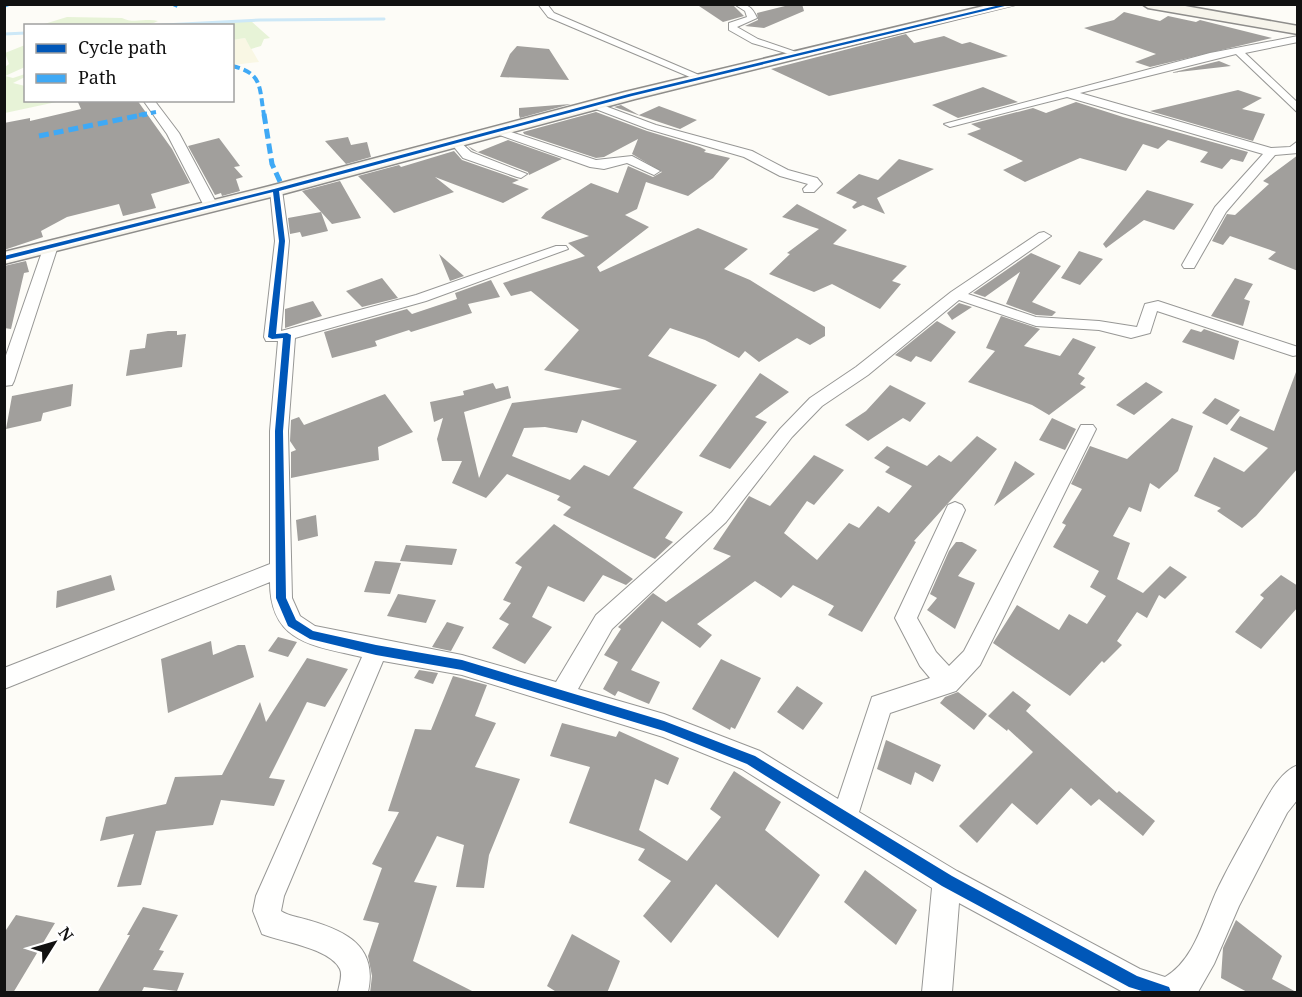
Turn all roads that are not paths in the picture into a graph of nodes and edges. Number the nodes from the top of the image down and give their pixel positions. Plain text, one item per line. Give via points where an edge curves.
1 (543, 4) edge
2 (738, 4) edge
3 (1011, 4) edge
4 (1148, 4) edge
5 (1298, 30) edge
6 (1298, 39) edge
7 (1239, 51) junction
8 (795, 55) junction
9 (701, 78) junction
10 (1070, 94) junction
11 (150, 102) edge
12 (597, 106) junction
13 (1298, 111) edge
14 (950, 124) dead end
15 (498, 132) junction
16 (456, 142) junction
17 (1298, 144) edge
18 (1271, 152) junction
19 (1292, 155) edge
20 (654, 171) dead end
21 (521, 174) dead end
22 (809, 189) dead end
23 (276, 190) junction
24 (211, 206) junction
25 (1044, 237) dead end
26 (51, 246) junction
27 (561, 249) dead end
28 (4, 258) edge
29 (1189, 265) dead end
30 (956, 295) junction
31 (287, 335) junction
32 (1293, 351) dead end
33 (6, 381) dead end
34 (1087, 429) dead end
35 (955, 510) dead end
36 (281, 569) junction
37 (376, 650) junction
38 (4, 679) edge
39 (948, 682) junction
40 (562, 694) junction
41 (1298, 777) edge
42 (1288, 805) edge
43 (845, 816) junction
44 (947, 881) junction
45 (352, 993) edge
46 (938, 993) edge
47 (1164, 993) edge
48 (1168, 993) edge

1 - 9 street via 551,15
2 - 8 street via 753,16 732,28
3 - 8 street
4 - 5 street
6 - 7 street
7 - 10 street
7 - 13 street
8 - 9 street
9 - 12 street
10 - 14 street
10 - 18 street
11 - 24 street via 173,133
12 - 15 street
12 - 22 street via 652,127 748,154 784,173 813,181 816,184
15 - 16 street
15 - 20 street via 594,164 628,159
16 - 21 street via 467,155
16 - 23 street
17 - 19 street
18 - 19 street
18 - 29 street via 1220,210
23 - 24 street
23 - 31 street via 282,241 272,337
24 - 26 street
25 - 30 street
26 - 28 street
26 - 33 street
27 - 31 street via 421,298
30 - 32 street via 1026,319 1131,333 1144,330 1150,307 1158,306
30 - 40 street via 862,371 816,402 719,517 604,622
31 - 36 street via 279,430
34 - 39 street via 972,658
35 - 39 street via 906,618 928,659
36 - 37 street via 280,598 292,623 310,635
36 - 38 street
37 - 40 street via 462,665
37 - 45 street via 270,896 267,911 272,924 342,946 353,961 356,982
39 - 43 street via 880,705
40 - 43 street via 664,726 752,760
41 - 42 street
42 - 48 street via 1229,896 1204,954 1187,981
43 - 44 street
44 - 46 street
44 - 47 street via 1134,982

